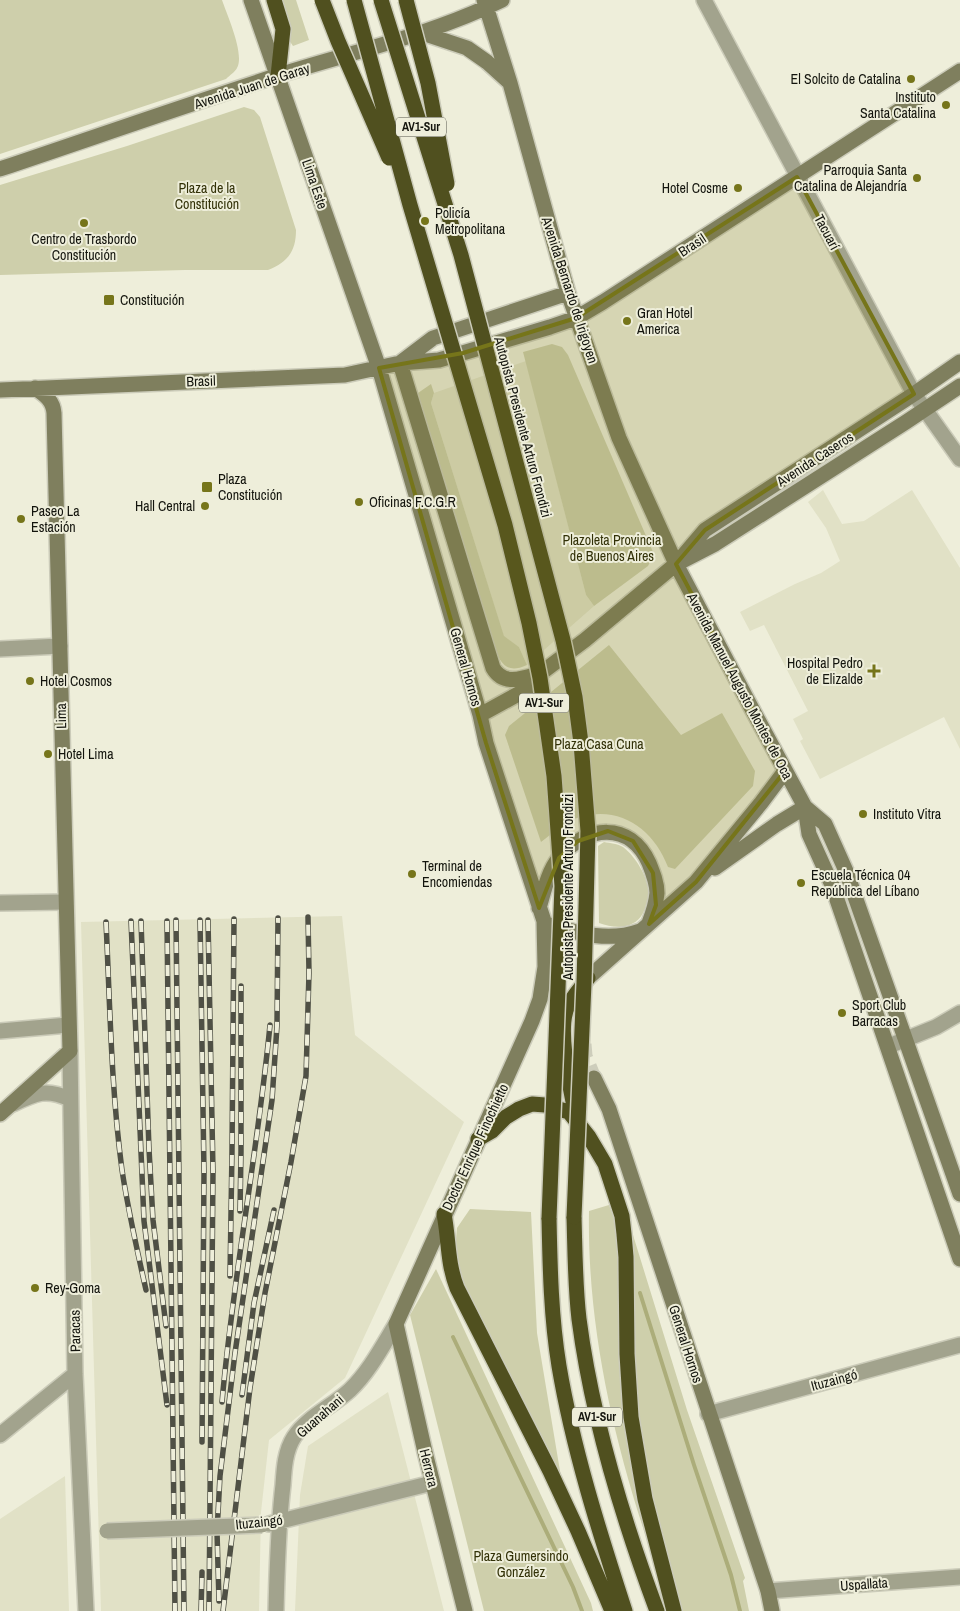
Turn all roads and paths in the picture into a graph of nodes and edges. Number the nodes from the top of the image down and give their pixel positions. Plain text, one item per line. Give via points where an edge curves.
1 (251, 0) edge
2 (274, 0) edge
3 (322, 0) edge
4 (330, 0) edge
5 (354, 0) edge
6 (381, 0) edge
7 (406, 0) edge
8 (502, 0) edge
9 (704, 0) edge
10 (485, 4) edge
11 (422, 33) junction
12 (960, 71) edge
13 (278, 76) junction
14 (510, 83) junction
15 (361, 93) junction
16 (0, 169) edge
17 (797, 177) junction
18 (410, 205) junction
19 (461, 255) junction
20 (568, 293) junction
21 (576, 318) junction
22 (960, 362) edge
23 (400, 363) junction
24 (379, 368) junction
25 (960, 386) edge
26 (35, 388) junction
27 (0, 390) edge
28 (914, 394) junction
29 (925, 410) junction
30 (960, 459) edge
31 (676, 564) junction
32 (60, 646) junction
33 (0, 649) edge
34 (541, 673) junction
35 (480, 715) junction
36 (785, 771) junction
37 (805, 807) junction
38 (696, 882) junction
39 (66, 902) junction
40 (0, 903) edge
41 (542, 914) junction
42 (645, 928) junction
43 (545, 966) joint
44 (588, 978) joint
45 (960, 1013) edge
46 (68, 1025) junction
47 (0, 1031) edge
48 (906, 1040) junction
49 (889, 1046) junction
50 (70, 1051) junction
51 (594, 1078) tunnel mouth
52 (70, 1099) junction
53 (4, 1110) edge
54 (577, 1120) junction
55 (478, 1139) junction
56 (960, 1194) edge
57 (444, 1214) junction
58 (960, 1259) edge
59 (396, 1324) junction
60 (960, 1345) edge
61 (76, 1374) junction
62 (708, 1414) junction
63 (0, 1435) edge
64 (432, 1483) junction
65 (278, 1522) junction
66 (82, 1532) junction
67 (960, 1577) edge
68 (768, 1591) junction
69 (86, 1611) edge
70 (276, 1611) edge
71 (465, 1611) edge
72 (612, 1611) edge
73 (625, 1611) edge
74 (657, 1611) edge
75 (674, 1611) edge
76 (772, 1611) edge

1 - 13 main road, Lima Este
2 - 13 highway via 283,29
3 - 15 highway, bridge
4 - 15 highway, bridge
5 - 18 highway, Autopista Presidente Arturo Frondizi / AV1-Sur, bridge
6 - 19 highway, Autopista Presidente Arturo Frondizi / AV1-Sur, bridge
7 - 19 highway, bridge via 428,83
8 - 10 main road, Avenida Juan de Garay
9 - 17 street, Tacuarí
10 - 11 main road, Avenida Juan de Garay
10 - 14 main road, Avenida Bernardo de Irigoyen
11 - 13 main road, Avenida Juan de Garay
11 - 14 main road via 467,48
12 - 17 main road, Brasil
13 - 16 main road, Avenida Juan de Garay
13 - 24 main road, Lima Este
14 - 20 main road, Avenida Bernardo de Irigoyen
15 - 18 highway, bridge
17 - 21 main road, Brasil
17 - 28 street, Tacuarí
18 - 73 highway, Autopista Presidente Arturo Frondizi / AV1-Sur, bridge via 505,525 540,678 554,776 562,886 549,1218 550,1270 559,1366 578,1452
19 - 74 highway, Autopista Presidente Arturo Frondizi / AV1-Sur, bridge via 576,697 588,831 574,1216 579,1316 600,1432
20 - 21 main road, Avenida Bernardo de Irigoyen
20 - 23 main road, Brasil via 433,338
21 - 23 main road, Brasil via 439,360
21 - 31 main road, Avenida Bernardo de Irigoyen via 619,438
22 - 28 main road, Avenida Caseros
23 - 24 main road, Brasil
23 - 34 main road, General Hornos via 493,668 497,675 510,680
24 - 26 main road, Brasil via 341,376
24 - 35 main road, General Hornos
25 - 29 main road, Avenida Caseros
26 - 27 main road, Brasil
26 - 32 main road, Lima via 48,398 54,408
28 - 29 street, Tacuarí
28 - 31 main road, Avenida Caseros via 705,530
29 - 30 street, Tacuarí
29 - 31 main road, Avenida Caseros via 714,544
31 - 34 main road, Avenida Caseros
31 - 36 main road, Avenida Manuel Augusto Montes de Oca
32 - 33 street
32 - 39 main road, Lima
34 - 35 main road, Avenida Caseros via 531,687
35 - 41 main road, General Hornos via 486,743
36 - 37 main road, Avenida Manuel Augusto Montes de Oca
36 - 38 main road
37 - 38 main road
37 - 48 main road, Avenida Manuel Augusto Montes de Oca via 825,824 846,871
37 - 49 main road, Avenida Manuel Augusto Montes de Oca via 809,834 832,885
38 - 42 main road
39 - 40 street
39 - 46 main road, Lima
41 - 42 main road via 550,925 588,935 625,935
41 - 42 main road via 550,874 559,858 578,841 594,833 608,831 633,841 646,856 653,873 656,904
41 - 43 main road, General Hornos
42 - 44 main road
43 - 55 main road, Doctor Enrique Finochietto via 540,999 532,1021
44 - 54 highway via 567,1007 564,1023 569,1082
45 - 48 street via 936,1028
46 - 47 street
46 - 50 main road, Lima
48 - 49 street
48 - 56 main road, Avenida Manuel Augusto Montes de Oca
49 - 58 main road, Avenida Manuel Augusto Montes de Oca
50 - 52 street, Paracas
50 - 53 main road
51 - 62 main road, General Hornos via 609,1108
52 - 53 street via 50,1092 40,1093
52 - 61 street, Paracas
54 - 55 highway via 564,1110 532,1104 519,1109
54 - 75 highway via 605,1164 622,1216 631,1418 645,1499
55 - 57 main road, Doctor Enrique Finochietto
57 - 59 main road, Doctor Enrique Finochietto
57 - 72 highway via 449,1262 457,1288 550,1472
59 - 64 main road, Herrera
59 - 65 street, Guanahani via 362,1378 294,1437 285,1460
60 - 62 street, Ituzaingó
61 - 63 street
61 - 66 street, Paracas
62 - 68 main road, General Hornos
64 - 65 street, Ituzaingó
64 - 71 main road, Herrera
65 - 66 street, Ituzaingó, bridge
65 - 70 street, Guanahani
66 - 69 street, Paracas
67 - 68 street, Uspallata
68 - 76 main road, General Hornos

